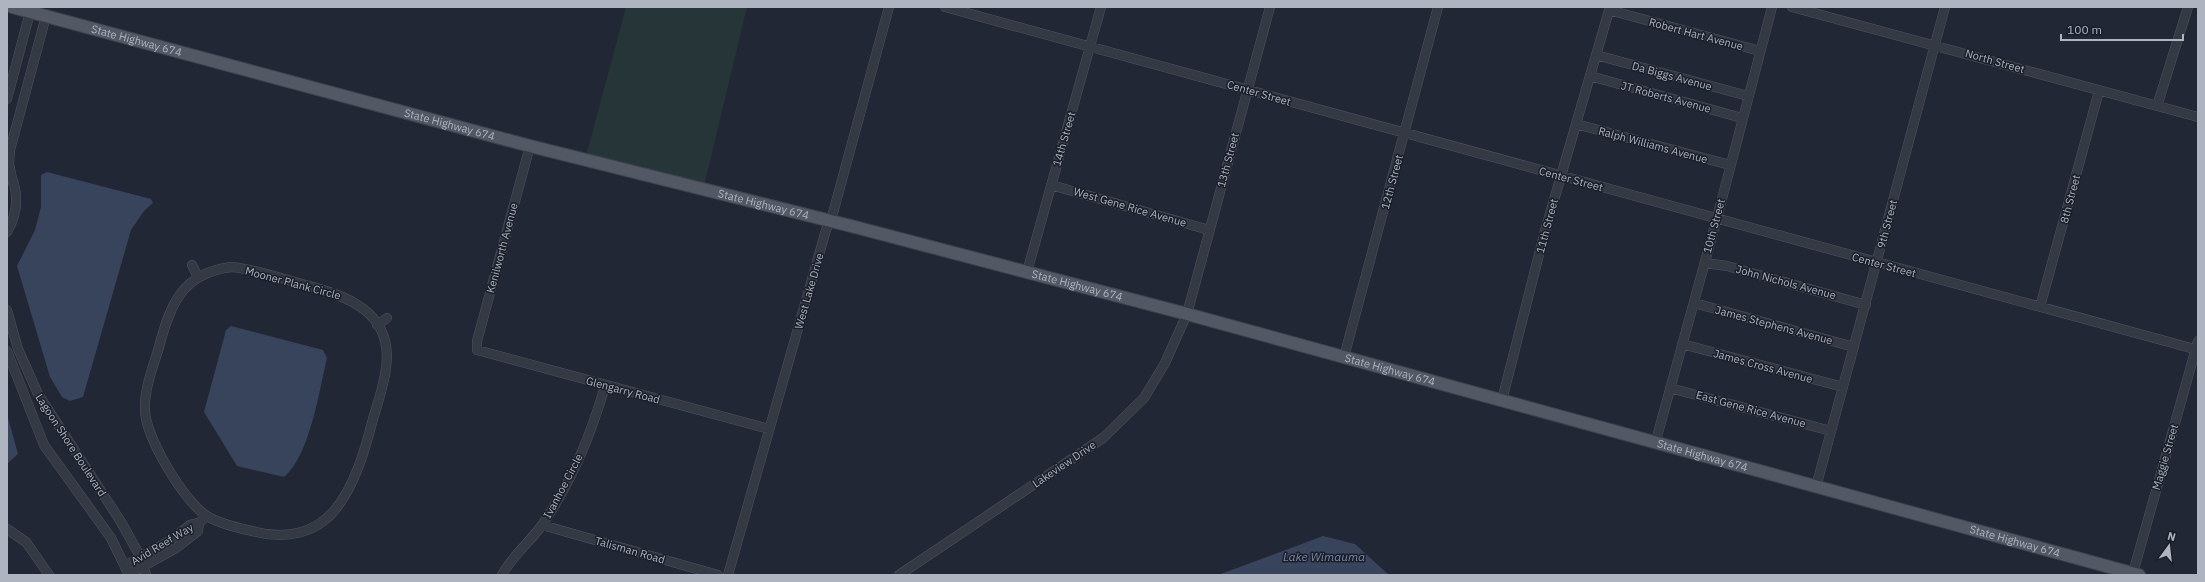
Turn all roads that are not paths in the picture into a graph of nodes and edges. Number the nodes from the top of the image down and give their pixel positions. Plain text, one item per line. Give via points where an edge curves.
1 (12, 7) edge
2 (890, 7) edge
3 (945, 7) edge
4 (1101, 7) edge
5 (1270, 7) edge
6 (1438, 7) edge
7 (1772, 7) edge
8 (1792, 7) edge
9 (1945, 7) edge
10 (2188, 7) edge
11 (1609, 9) edge
12 (30, 12) junction
13 (46, 16) junction
14 (1935, 45) junction
15 (1090, 46) junction
16 (1760, 51) junction
17 (1596, 56) junction
18 (1590, 76) junction
19 (1247, 89) junction
20 (2100, 90) junction
21 (1748, 96) junction
22 (7, 99) edge
23 (2157, 106) junction
24 (2198, 117) edge
25 (1742, 118) junction
26 (1576, 124) junction
27 (1405, 134) junction
28 (530, 146) junction
29 (1730, 165) junction
30 (7, 172) edge
31 (1560, 176) junction
32 (13, 183) junction
33 (1051, 185) junction
34 (1717, 218) junction
35 (830, 221) junction
36 (1209, 230) junction
37 (7, 232) edge
38 (1705, 263) junction
39 (1877, 263) junction
40 (192, 265) dead end
41 (1027, 272) junction
42 (198, 277) junction
43 (1694, 303) junction
44 (1866, 304) junction
45 (2040, 307) junction
46 (7, 310) edge
47 (1187, 314) junction
48 (387, 318) dead end
49 (377, 325) junction
50 (1682, 344) junction
51 (1854, 347) junction
52 (2197, 347) edge
53 (477, 350) joint
54 (7, 351) edge
55 (1344, 357) junction
56 (605, 386) junction
57 (1843, 387) junction
58 (1670, 388) junction
59 (1502, 400) junction
60 (769, 429) junction
61 (1832, 431) junction
62 (1655, 444) junction
63 (1816, 487) junction
64 (206, 516) junction
65 (542, 525) junction
66 (7, 529) edge
67 (126, 565) junction
68 (144, 566) edge
69 (2136, 574) edge
70 (48, 575) edge
71 (129, 575) edge
72 (502, 575) edge
73 (718, 575) edge
74 (728, 575) edge
75 (899, 575) edge

1 - 12 main road, State Highway 674
2 - 35 street, West Lake Drive
3 - 15 street, Center Street
4 - 15 street, 14th Street
5 - 19 street, 13th Street
6 - 27 street, 12th Street
7 - 16 street, 10th Street
8 - 14 street, North Street
9 - 14 street, 9th Street
10 - 23 street
11 - 16 street, Robert Hart Avenue
11 - 17 street, 11th Street
12 - 13 main road, State Highway 674
12 - 22 street
13 - 28 main road, State Highway 674
13 - 32 street via 10,150 9,164
14 - 20 street, North Street
14 - 39 street, 9th Street
15 - 19 street, Center Street
15 - 33 street, 14th Street
16 - 21 street, 10th Street
17 - 18 street, 11th Street
17 - 21 street, Da Biggs Avenue
18 - 25 street, JT Roberts Avenue
18 - 26 street, 11th Street
19 - 27 street, Center Street
19 - 36 street, 13th Street
20 - 23 street, North Street
20 - 45 street, 8th Street
21 - 25 street, 10th Street
23 - 24 street, North Street
25 - 29 street, 10th Street
26 - 29 street, Ralph Williams Avenue
26 - 31 street, 11th Street
27 - 31 street, Center Street
27 - 55 street, 12th Street
28 - 35 main road, State Highway 674
28 - 53 street, Kenilworth Avenue via 496,267 477,341
29 - 34 street, 10th Street
30 - 32 street
31 - 34 street, Center Street
31 - 59 street, 11th Street
32 - 37 street via 16,206
33 - 36 street, West Gene Rice Avenue
33 - 41 street, 14th Street
34 - 38 street, 10th Street
34 - 39 street, Center Street
35 - 41 main road, State Highway 674
35 - 60 street, West Lake Drive
36 - 47 street, 13th Street
38 - 43 street, 10th Street
38 - 44 street, John Nichols Avenue via 1727,266
39 - 44 street, 9th Street
39 - 45 street, Center Street
40 - 42 street
41 - 47 main road, State Highway 674
42 - 49 street, Mooner Plank Circle via 223,268 241,268 318,288 358,303
42 - 64 street, Mooner Plank Circle via 182,290 170,309 147,390 145,408 148,426 157,450 186,496
43 - 50 street, 10th Street
43 - 51 street, James Stephens Avenue
44 - 51 street, 9th Street
45 - 52 street, Center Street
46 - 68 street, Lagoon Shore Boulevard via 18,349 38,394 121,522
47 - 55 main road, State Highway 674
47 - 75 street, Lakeview Drive via 1165,363 1144,398 1103,438
48 - 49 street
49 - 64 street, Mooner Plank Circle via 385,348 386,368 363,455 335,509 311,534 273,535 230,526
50 - 57 street, James Cross Avenue
50 - 58 street, 10th Street
51 - 57 street, 9th Street
52 - 69 street, Maggie Street
53 - 56 street, Glengarry Road
54 - 67 street, Lagoon Shore Boulevard via 44,445 101,522
55 - 59 main road, State Highway 674
56 - 60 street, Glengarry Road
56 - 65 street, Ivanhoe Circle via 593,426 576,465
57 - 61 street, 9th Street
58 - 61 street, East Gene Rice Avenue
58 - 62 street, 10th Street
59 - 62 main road, State Highway 674
60 - 74 street, West Lake Drive
61 - 63 street, 9th Street
62 - 63 main road, State Highway 674
63 - 69 main road, State Highway 674
64 - 68 street, Avid Reef Way via 199,523 198,531 188,540
65 - 72 street, Ivanhoe Circle
65 - 73 street, Talisman Road
66 - 70 street via 26,542
67 - 68 street, Avid Reef Way
67 - 71 street, Lagoon Shore Boulevard
68 - 71 street, Avid Reef Way

